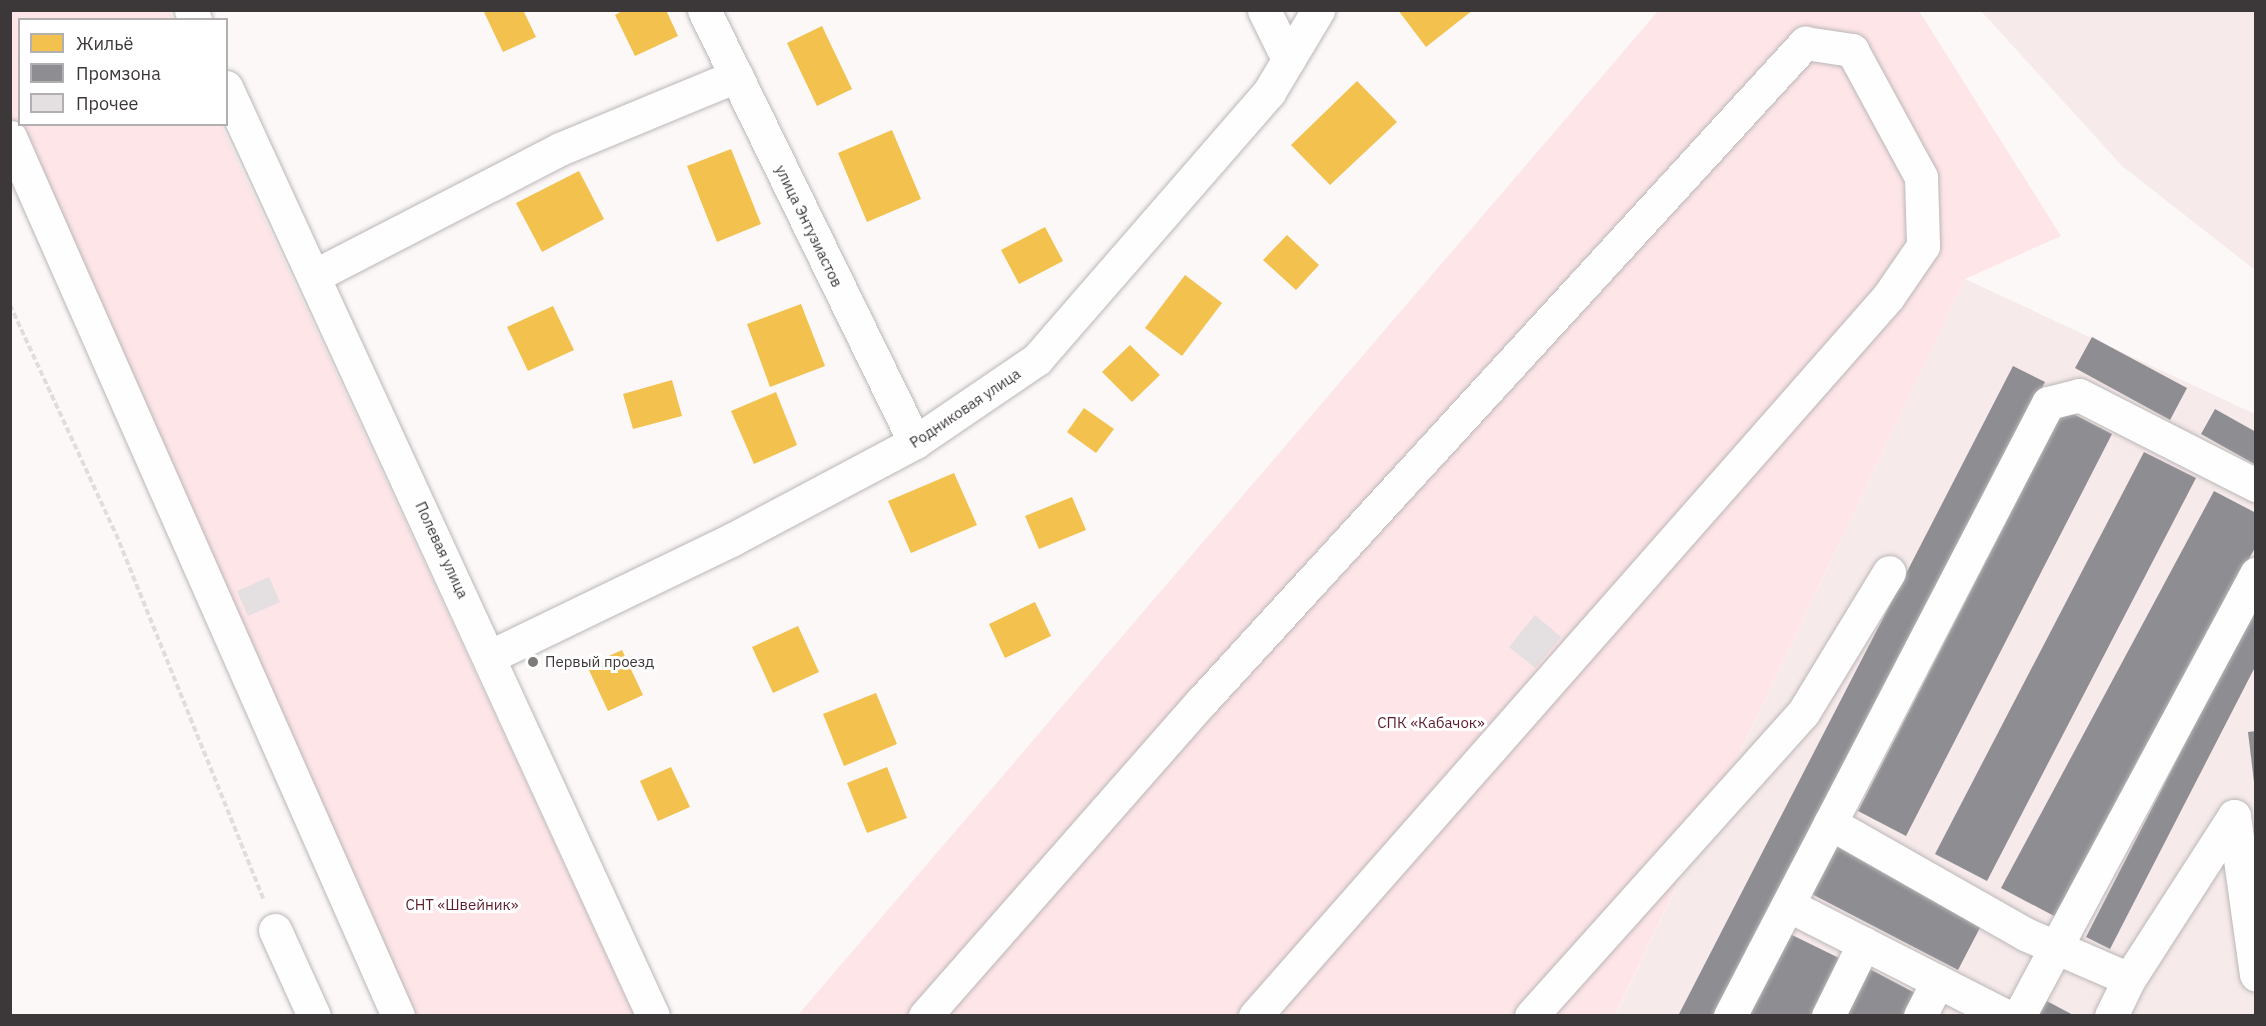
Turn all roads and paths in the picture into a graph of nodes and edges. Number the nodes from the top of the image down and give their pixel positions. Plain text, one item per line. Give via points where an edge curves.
1 (704, 10) edge
2 (1264, 10) edge
3 (1318, 10) edge
4 (1288, 59) junction
5 (736, 76) junction
6 (228, 91) edge
7 (10, 137) edge
8 (314, 276) junction
9 (10, 305) edge
10 (915, 442) junction
11 (2256, 485) edge
12 (1889, 572) dead end
13 (2256, 574) edge
14 (491, 656) junction
15 (1830, 823) junction
16 (1788, 904) junction
17 (275, 930) joint
18 (1864, 943) junction
19 (2056, 947) junction
20 (2256, 974) edge
21 (2129, 978) junction
22 (1938, 981) junction
23 (314, 1016) edge
24 (398, 1016) edge
25 (653, 1016) edge
26 (925, 1016) edge
27 (1255, 1016) edge
28 (1531, 1016) edge
29 (1730, 1016) edge
30 (1828, 1016) edge
31 (1920, 1016) edge
32 (2006, 1016) edge
33 (2019, 1016) edge
34 (2111, 1016) edge

1 - 5 street, улица Энтузиастов
2 - 4 street
3 - 4 street, Родниковая улица
4 - 10 street, Родниковая улица via 1269,92 1037,359
5 - 8 street via 560,149
5 - 10 street, улица Энтузиастов
6 - 8 street, Полевая улица
7 - 24 street
8 - 14 street, Полевая улица
9 - 17 path via 116,534
10 - 14 street, Родниковая улица via 731,540
11 - 15 street via 2079,394 2048,403
12 - 28 street via 1803,713
13 - 19 street
14 - 25 street, Полевая улица
15 - 16 street
15 - 19 street
16 - 18 street
16 - 29 street
17 - 23 street
18 - 22 street
18 - 30 street
19 - 21 street
19 - 33 street
20 - 21 street via 2234,816
21 - 34 street
22 - 31 street
22 - 32 street
26 - 27 street via 1202,701 1805,43 1852,50 1921,177 1923,246 1888,297

